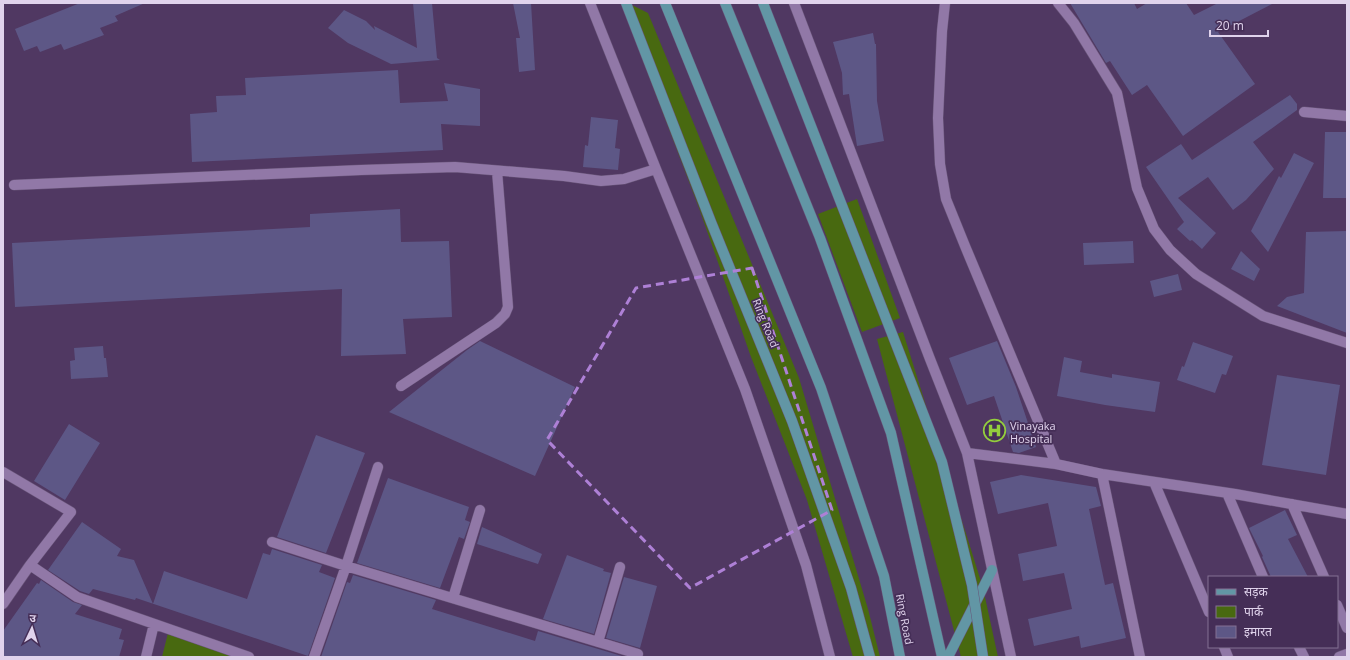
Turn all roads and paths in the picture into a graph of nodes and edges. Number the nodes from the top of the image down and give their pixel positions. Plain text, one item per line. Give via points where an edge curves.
1 (590, 3) edge
2 (626, 3) edge
3 (665, 3) edge
4 (725, 3) edge
5 (763, 3) edge
6 (794, 3) edge
7 (945, 3) edge
8 (1058, 3) edge
9 (1304, 112) dead end
10 (1347, 116) edge
11 (656, 169) junction
12 (496, 171) junction
13 (14, 185) dead end
14 (1347, 343) edge
15 (401, 386) dead end
16 (967, 452) junction
17 (1056, 464) junction
18 (378, 467) dead end
19 (3, 472) edge
20 (1102, 474) junction
21 (1154, 482) junction
22 (1227, 493) junction
23 (1292, 504) junction
24 (480, 510) dead end
25 (1347, 514) edge
26 (272, 542) dead end
27 (30, 566) junction
28 (346, 566) junction
29 (620, 566) dead end
30 (992, 570) junction
31 (1264, 576) edge
32 (1324, 576) edge
33 (453, 598) junction
34 (3, 604) edge
35 (1338, 607) edge
36 (1208, 610) edge
37 (154, 624) junction
38 (1347, 628) edge
39 (598, 642) junction
40 (1299, 648) edge
41 (638, 654) dead end
42 (1347, 654) edge
43 (146, 657) edge
44 (249, 657) edge
45 (314, 657) edge
46 (830, 657) edge
47 (870, 657) edge
48 (900, 657) edge
49 (942, 657) edge
50 (948, 657) edge
51 (983, 657) edge
52 (1011, 657) edge
53 (1140, 657) edge
54 (1304, 657) edge
55 (1339, 657) edge

1 - 11 street
2 - 47 main road, Ring Road via 792,420 850,588
3 - 48 main road, Ring Road via 821,388 884,576
4 - 49 main road via 820,238 892,433
5 - 51 main road, bridge via 942,462 972,585
6 - 16 street
7 - 17 street via 938,118 940,164 946,199
8 - 14 street via 1074,23 1117,93 1137,188 1154,229 1170,250 1196,274 1263,316
9 - 10 street
11 - 12 street via 624,179 601,181
11 - 46 street via 745,389 806,565
12 - 13 street via 455,168 361,170
12 - 15 street via 508,306 505,314 496,323
16 - 17 street
16 - 30 street
17 - 20 street
18 - 28 street
19 - 27 street via 71,512
20 - 21 street
20 - 53 street
21 - 22 street
21 - 36 street
22 - 23 street
22 - 31 street
23 - 25 street
23 - 32 street
24 - 33 street
26 - 28 street
27 - 34 street
27 - 37 street via 77,597
28 - 33 street
28 - 45 street
29 - 39 street
30 - 50 main road
30 - 52 street
33 - 39 street
35 - 38 street
37 - 43 street
37 - 44 street
39 - 41 street
40 - 54 street
42 - 55 street

